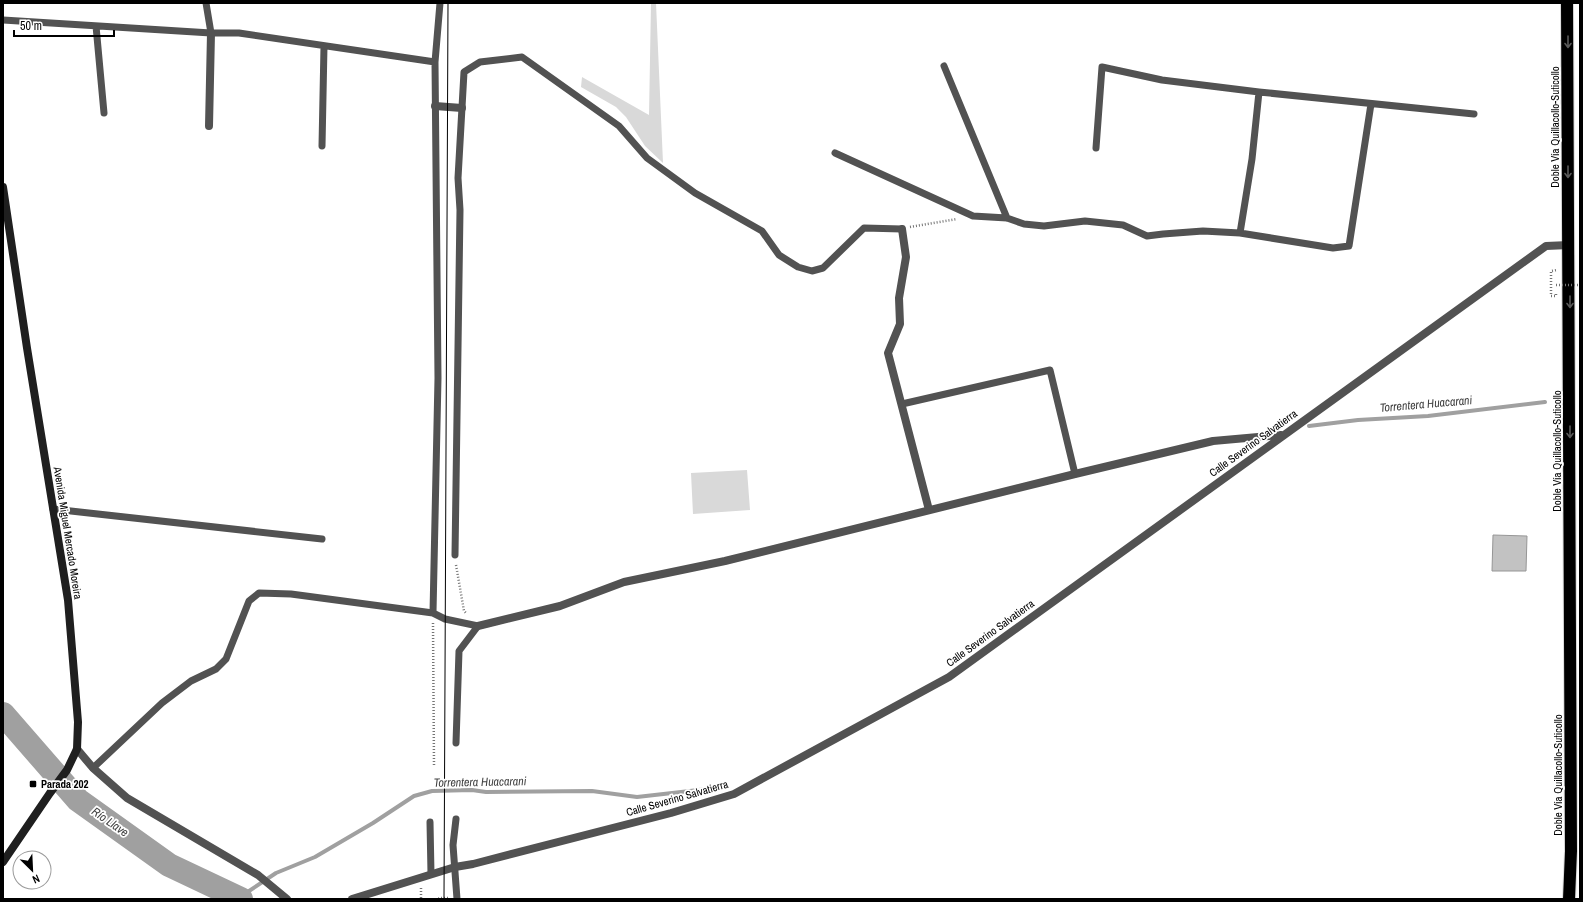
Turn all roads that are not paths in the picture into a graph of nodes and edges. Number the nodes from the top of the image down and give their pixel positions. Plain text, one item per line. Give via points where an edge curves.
1 (206, 3) edge
2 (440, 3) edge
3 (1567, 3) edge
4 (3, 20) edge
5 (96, 26) junction
6 (211, 33) junction
7 (324, 46) junction
8 (435, 62) junction
9 (944, 66) dead end
10 (1259, 92) junction
11 (1371, 104) junction
12 (435, 106) junction
13 (462, 108) junction
14 (104, 113) dead end
15 (1474, 114) dead end
16 (209, 126) dead end
17 (322, 146) dead end
18 (1096, 148) dead end
19 (835, 153) dead end
20 (3, 187) edge
21 (1007, 218) junction
22 (902, 228) joint
23 (1240, 234) junction
24 (1569, 245) junction
25 (902, 404) junction
26 (1281, 435) junction
27 (1075, 474) junction
28 (53, 509) junction
29 (929, 510) junction
30 (322, 539) dead end
31 (454, 555) road end
32 (432, 613) junction
33 (478, 626) junction
34 (456, 743) dead end
35 (77, 749) junction
36 (93, 768) junction
37 (456, 819) dead end
38 (430, 822) dead end
39 (3, 862) edge
40 (455, 867) junction
41 (431, 874) junction
42 (287, 899) edge
43 (352, 899) edge
44 (457, 899) edge
45 (1569, 899) edge

1 - 6 lane
2 - 8 lane
3 -> 24 highway, Doble Vía Quillacollo-Suticollo
4 - 5 lane
5 - 6 lane
5 - 14 lane
6 - 7 lane via 239,33
6 - 16 street
7 - 8 lane
7 - 17 lane
8 - 12 lane
9 - 21 lane
10 - 11 lane
10 - 18 lane via 1162,80 1102,67
10 - 23 lane
11 - 15 lane
11 - 23 lane via 1349,246 1333,248
12 - 13 street
12 - 32 lane via 438,378
13 - 22 lane via 464,72 480,62 522,57 619,126 647,158 695,193 762,232 779,255 798,267 812,271 823,268 864,228
13 - 31 lane via 458,178 460,210
19 - 21 lane via 973,216
20 - 28 main road, Avenida Miguel Mercado Moreira
21 - 23 lane via 1024,224 1044,226 1085,221 1123,225 1147,236 1203,231
22 - 25 street via 906,257 899,298 900,324 888,353
24 - 26 street, Calle Severino Salvatierra via 1546,246
24 -> 45 highway, Doble Vía Quillacollo-Suticollo
25 - 27 lane via 1050,370
25 - 29 street
26 - 27 street via 1213,442
26 - 40 street, Calle Severino Salvatierra via 949,677 734,794 671,813
27 - 29 street
28 - 30 lane
28 - 35 main road, Avenida Miguel Mercado Moreira via 68,600 78,722
29 - 33 street via 725,561 624,582 560,606
32 - 33 lane via 445,619
32 - 36 lane via 291,594 259,593 249,601 226,659 216,670 191,681 162,703
33 - 34 lane via 459,651
35 - 36 street
35 - 39 main road, Avenida Miguel Mercado Moreira via 67,770
36 - 42 street via 127,798 258,875
37 - 40 lane via 453,845
38 - 41 lane
40 - 41 street, Calle Severino Salvatierra
40 - 44 lane
41 - 43 street, Calle Severino Salvatierra

